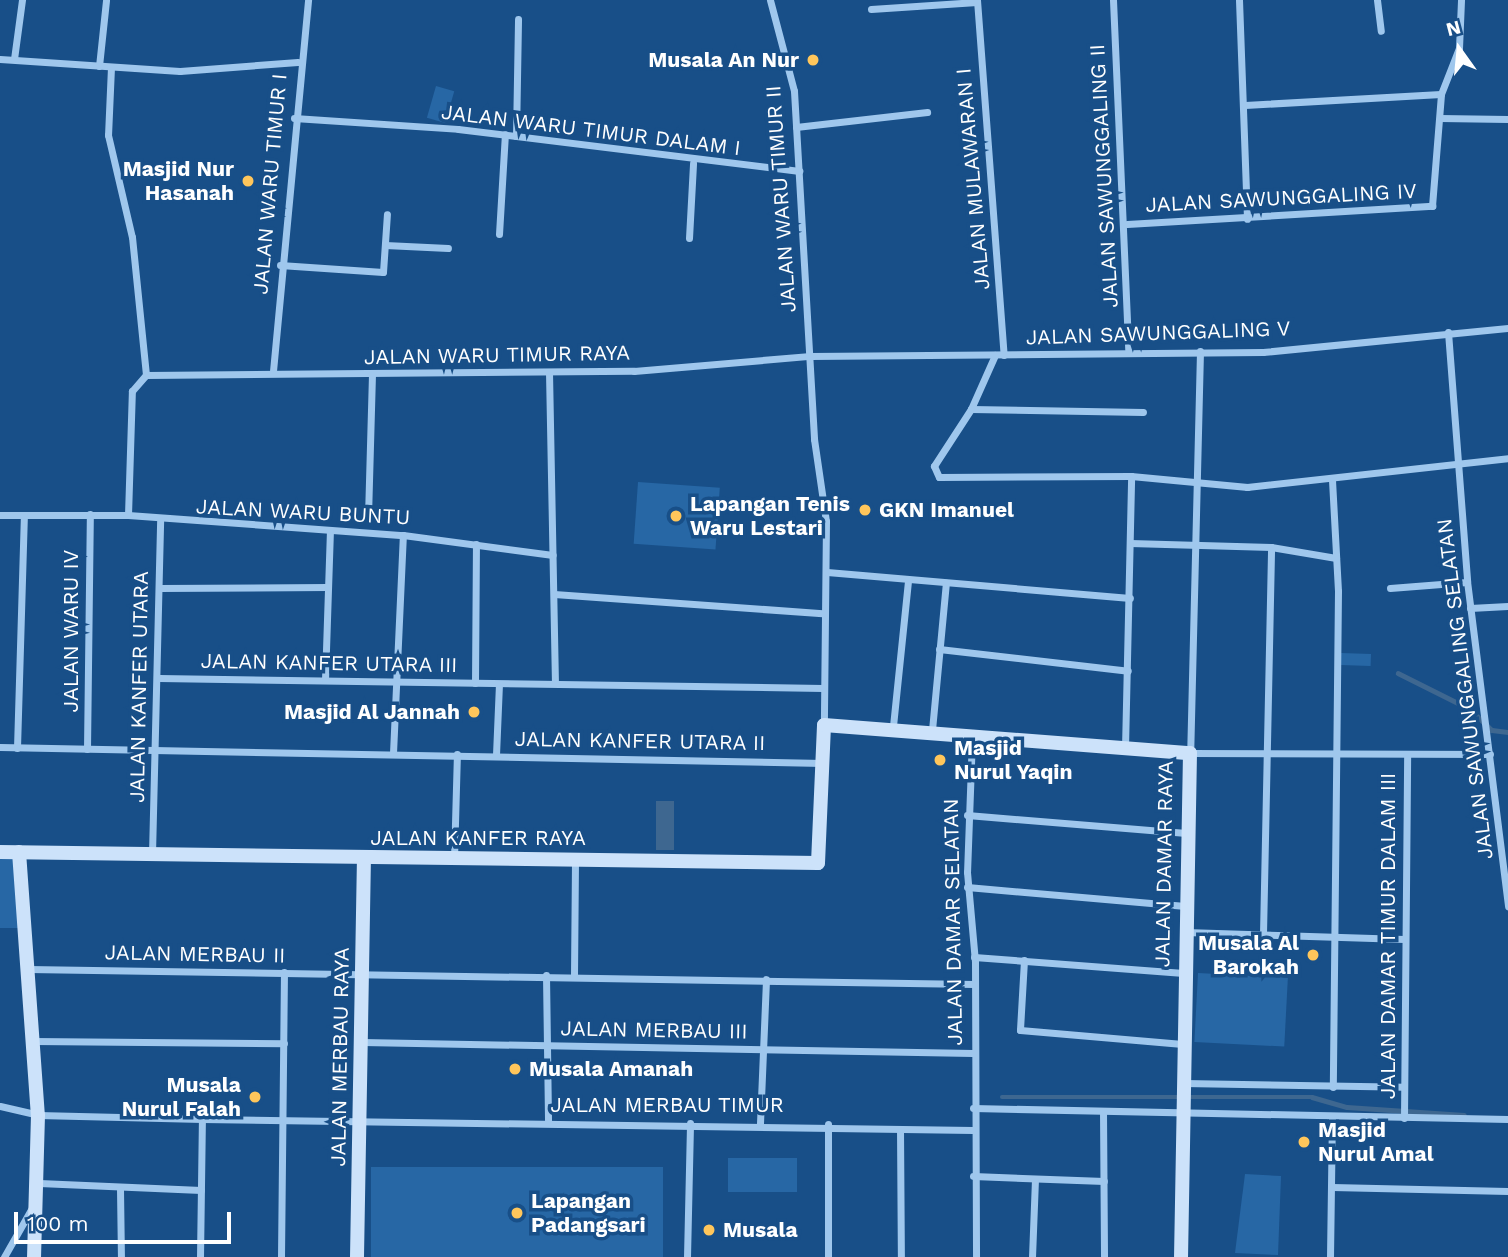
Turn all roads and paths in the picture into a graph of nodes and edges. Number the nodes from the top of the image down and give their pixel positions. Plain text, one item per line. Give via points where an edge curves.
1 (23, 0) edge
2 (106, 0) edge
3 (308, 0) edge
4 (770, 0) edge
5 (1113, 0) edge
6 (1239, 0) edge
7 (1377, 0) edge
8 (1461, 0) edge
9 (977, 1) edge
10 (871, 9) dead end
11 (518, 19) dead end
12 (1381, 31) dead end
13 (0, 59) edge
14 (14, 59) junction
15 (298, 62) junction
16 (99, 66) junction
17 (111, 67) junction
18 (1441, 94) junction
19 (1245, 105) junction
20 (926, 112) dead end
21 (294, 118) junction
22 (1440, 118) junction
23 (1508, 119) edge
24 (796, 127) junction
25 (505, 134) junction
26 (516, 136) junction
27 (693, 163) junction
28 (799, 171) junction
29 (387, 214) dead end
30 (1247, 219) junction
31 (1127, 225) junction
32 (499, 234) dead end
33 (690, 238) dead end
34 (385, 245) junction
35 (448, 248) dead end
36 (280, 265) junction
37 (1508, 328) edge
38 (1448, 332) junction
39 (1128, 350) junction
40 (1200, 351) junction
41 (995, 355) junction
42 (1004, 355) junction
43 (810, 356) junction
44 (273, 371) junction
45 (549, 372) junction
46 (146, 375) junction
47 (372, 375) junction
48 (971, 409) junction
49 (1143, 412) dead end
50 (1508, 458) edge
51 (1457, 467) junction
52 (1131, 476) junction
53 (1332, 480) junction
54 (1199, 482) junction
55 (24, 514) junction
56 (90, 514) junction
57 (0, 515) edge
58 (128, 515) junction
59 (368, 517) dead end
60 (160, 521) junction
61 (330, 531) junction
62 (403, 535) junction
63 (1199, 542) junction
64 (1130, 543) junction
65 (476, 544) junction
66 (1270, 547) junction
67 (553, 555) junction
68 (1336, 558) junction
69 (827, 572) junction
70 (908, 580) junction
71 (1467, 582) junction
72 (946, 583) junction
73 (328, 587) junction
74 (159, 588) junction
75 (1390, 588) dead end
76 (554, 594) junction
77 (1130, 598) junction
78 (1508, 606) edge
79 (1470, 608) junction
80 (822, 612) junction
81 (939, 649) junction
82 (1128, 671) junction
83 (159, 678) junction
84 (325, 680) junction
85 (398, 681) junction
86 (475, 682) junction
87 (555, 683) junction
88 (499, 684) junction
89 (822, 688) junction
90 (824, 724) junction
91 (893, 726) junction
92 (932, 730) junction
93 (972, 735) junction
94 (0, 747) edge
95 (17, 748) junction
96 (88, 749) junction
97 (1125, 749) junction
98 (158, 751) junction
99 (393, 753) junction
100 (1190, 753) junction
101 (1267, 753) junction
102 (457, 754) junction
103 (1335, 754) junction
104 (1490, 754) junction
105 (496, 755) junction
106 (1407, 755) junction
107 (823, 763) junction
108 (967, 816) junction
109 (1185, 834) junction
110 (0, 852) edge
111 (19, 852) junction
112 (152, 854) junction
113 (364, 858) junction
114 (454, 859) junction
115 (575, 859) junction
116 (967, 887) junction
117 (1185, 906) junction
118 (1508, 906) edge
119 (1185, 932) junction
120 (1263, 934) junction
121 (1335, 936) junction
122 (1404, 939) junction
123 (974, 957) junction
124 (1024, 961) junction
125 (27, 969) junction
126 (284, 972) junction
127 (363, 973) junction
128 (1183, 973) junction
129 (546, 975) junction
130 (574, 976) junction
131 (766, 979) junction
132 (974, 984) junction
133 (32, 1041) junction
134 (284, 1042) junction
135 (362, 1042) junction
136 (1182, 1044) junction
137 (545, 1045) junction
138 (762, 1049) junction
139 (973, 1053) junction
140 (1333, 1087) junction
141 (1404, 1087) junction
142 (1183, 1098) junction
143 (0, 1106) edge
144 (973, 1108) junction
145 (1102, 1111) junction
146 (1404, 1113) junction
147 (38, 1115) junction
148 (1332, 1118) junction
149 (202, 1119) junction
150 (283, 1119) junction
151 (1508, 1119) edge
152 (361, 1120) junction
153 (548, 1122) junction
154 (690, 1123) junction
155 (760, 1123) junction
156 (828, 1124) junction
157 (900, 1129) junction
158 (973, 1130) junction
159 (973, 1176) junction
160 (1035, 1179) junction
161 (1104, 1181) junction
162 (39, 1183) junction
163 (1332, 1187) junction
164 (120, 1189) junction
165 (201, 1189) junction
166 (1508, 1191) edge
167 (37, 1200) junction
168 (4, 1257) edge
169 (34, 1257) edge
170 (121, 1257) edge
171 (200, 1257) edge
172 (281, 1257) edge
173 (356, 1257) edge
174 (687, 1257) edge
175 (828, 1257) edge
176 (901, 1257) edge
177 (976, 1257) edge
178 (1032, 1257) edge
179 (1104, 1257) edge
180 (1181, 1257) edge
181 (1330, 1257) edge

1 - 14 street
2 - 16 street
3 - 15 street, JALAN WARU TIMUR I
4 - 24 street, JALAN WARU TIMUR II
5 - 31 street, JALAN SAWUNGGALING II
6 - 19 street
7 - 12 street
8 - 18 street, JALAN SAWUNGGALING IV via 1459,48
9 - 10 street
9 - 42 street, JALAN MULAWARAN I
11 - 26 street
13 - 14 street
14 - 16 street
15 - 17 street via 180,71
15 - 21 street, JALAN WARU TIMUR I
16 - 17 street
17 - 46 street via 108,135 132,237
18 - 19 street
18 - 22 street, JALAN SAWUNGGALING IV
19 - 30 street
20 - 24 street
21 - 25 street, JALAN WARU TIMUR DALAM I
21 - 36 street, JALAN WARU TIMUR I
22 - 23 street
22 - 30 street, JALAN SAWUNGGALING IV via 1432,206
24 - 28 street, JALAN WARU TIMUR II
25 - 26 street, JALAN WARU TIMUR DALAM I
25 - 32 street
26 - 27 street, JALAN WARU TIMUR DALAM I
27 - 28 street, JALAN WARU TIMUR DALAM I
27 - 33 street
28 - 43 street, JALAN WARU TIMUR II
29 - 34 street
30 - 31 street, JALAN SAWUNGGALING IV
31 - 39 street, JALAN SAWUNGGALING II
34 - 35 street
34 - 36 street via 383,272
36 - 44 street, JALAN WARU TIMUR I
37 - 38 street, JALAN SAWUNGGALING V
38 - 40 street, JALAN SAWUNGGALING V via 1263,352
38 - 51 street, JALAN SAWUNGGALING SELATAN
39 - 40 street, JALAN SAWUNGGALING V
39 - 42 street, JALAN SAWUNGGALING V
40 - 54 street
41 - 42 street, JALAN SAWUNGGALING V
41 - 43 street, JALAN WARU TIMUR RAYA
41 - 48 street
43 - 45 street, JALAN WARU TIMUR RAYA
43 - 69 street, JALAN WARU TIMUR II
44 - 46 street, JALAN WARU TIMUR RAYA
44 - 47 street, JALAN WARU TIMUR RAYA
45 - 47 street, JALAN WARU TIMUR RAYA
45 - 67 street
46 - 58 street via 132,391
47 - 59 street
48 - 49 street
48 - 52 street via 934,466 939,477
50 - 51 street
51 - 53 street
51 - 71 street, JALAN SAWUNGGALING SELATAN
52 - 54 street
52 - 64 street
53 - 54 street via 1248,487
53 - 68 street
54 - 63 street
55 - 56 street, JALAN WARU BUNTU
55 - 57 street, JALAN WARU BUNTU
55 - 95 street
56 - 58 street, JALAN WARU BUNTU
56 - 96 street, JALAN WARU IV
58 - 60 street, JALAN WARU BUNTU
60 - 61 street, JALAN WARU BUNTU
60 - 74 street, JALAN KANFER UTARA
61 - 62 street, JALAN WARU BUNTU
61 - 73 street
62 - 65 street, JALAN WARU BUNTU
62 - 85 street
63 - 64 street
63 - 66 street
63 - 100 street
64 - 77 street
65 - 67 street, JALAN WARU BUNTU
65 - 86 street
66 - 68 street
66 - 101 street
67 - 76 street
68 - 103 street
69 - 70 street
69 - 80 street, JALAN WARU TIMUR II
70 - 72 street
70 - 91 street
71 - 75 street
71 - 79 street, JALAN SAWUNGGALING SELATAN
72 - 77 street
72 - 81 street
73 - 74 street
73 - 84 street
74 - 83 street, JALAN KANFER UTARA
76 - 80 street
76 - 87 street
77 - 82 street
78 - 79 street
79 - 104 street, JALAN SAWUNGGALING SELATAN
80 - 89 street, JALAN WARU TIMUR II
81 - 82 street
81 - 92 street
82 - 97 street
83 - 84 street, JALAN KANFER UTARA III
83 - 98 street, JALAN KANFER UTARA
84 - 85 street, JALAN KANFER UTARA III
85 - 86 street, JALAN KANFER UTARA III
85 - 99 street
86 - 88 street, JALAN KANFER UTARA III
87 - 88 street, JALAN KANFER UTARA III
87 - 89 street, JALAN KANFER UTARA III
88 - 105 street
89 - 90 street, JALAN WARU TIMUR II
90 - 91 street, JALAN DAMAR RAYA
90 - 107 street, JALAN KANFER RAYA
91 - 92 street, JALAN DAMAR RAYA
92 - 93 street, JALAN DAMAR RAYA
93 - 97 street, JALAN DAMAR RAYA
93 - 108 street, JALAN DAMAR SELATAN
94 - 95 street, JALAN KANFER UTARA II
95 - 96 street, JALAN KANFER UTARA II
96 - 98 street, JALAN KANFER UTARA II
97 - 100 street, JALAN DAMAR RAYA
98 - 99 street, JALAN KANFER UTARA II
98 - 112 street, JALAN KANFER UTARA
99 - 102 street, JALAN KANFER UTARA II
100 - 101 street
100 - 109 street, JALAN DAMAR RAYA
101 - 103 street
101 - 120 street
102 - 105 street, JALAN KANFER UTARA II
102 - 114 street
103 - 106 street
103 - 121 street
104 - 106 street
104 - 118 street, JALAN SAWUNGGALING SELATAN
105 - 107 street, JALAN KANFER UTARA II
106 - 122 street, JALAN DAMAR TIMUR DALAM III
107 - 115 street, JALAN KANFER RAYA via 818,863
108 - 109 street
108 - 116 street, JALAN DAMAR SELATAN
109 - 117 street, JALAN DAMAR RAYA
110 - 111 street, JALAN KANFER RAYA
111 - 112 street, JALAN KANFER RAYA
111 - 125 street
112 - 113 street, JALAN KANFER RAYA
113 - 114 street, JALAN KANFER RAYA
113 - 127 street, JALAN MERBAU RAYA
114 - 115 street, JALAN KANFER RAYA
115 - 130 street
116 - 117 street
116 - 123 street, JALAN DAMAR SELATAN
117 - 119 street, JALAN DAMAR RAYA
119 - 120 street
119 - 128 street, JALAN DAMAR RAYA
120 - 121 street
121 - 122 street
121 - 140 street
122 - 141 street, JALAN DAMAR TIMUR DALAM III
123 - 124 street
123 - 132 street, JALAN DAMAR SELATAN
124 - 128 street
124 - 136 street via 1020,1030
125 - 126 street, JALAN MERBAU II
125 - 133 street
126 - 127 street, JALAN MERBAU II
126 - 134 street
127 - 129 street, JALAN MERBAU II
127 - 135 street, JALAN MERBAU RAYA
128 - 136 street, JALAN DAMAR RAYA
129 - 130 street, JALAN MERBAU II
129 - 137 street
130 - 131 street, JALAN MERBAU II
131 - 132 street, JALAN MERBAU II
131 - 138 street
132 - 139 street, JALAN DAMAR SELATAN
133 - 134 street
133 - 147 street
134 - 150 street
135 - 137 street, JALAN MERBAU III
135 - 152 street, JALAN MERBAU RAYA
136 - 142 street, JALAN DAMAR RAYA
137 - 138 street, JALAN MERBAU III
137 - 153 street, JALAN MERBAU III
138 - 139 street, JALAN MERBAU III
138 - 155 street, JALAN MERBAU III
139 - 144 street, JALAN DAMAR SELATAN
140 - 141 street
140 - 142 street
141 - 146 street, JALAN DAMAR TIMUR DALAM III
142 - 145 street
142 - 148 street
142 - 180 street, JALAN DAMAR RAYA
143 - 147 street, JALAN MERBAU TIMUR
144 - 145 street
144 - 158 street, JALAN DAMAR SELATAN
145 - 161 street
146 - 148 street
146 - 151 street
147 - 149 street, JALAN MERBAU TIMUR
147 - 162 street
148 - 163 street
149 - 150 street, JALAN MERBAU TIMUR
149 - 165 street
150 - 152 street, JALAN MERBAU TIMUR
150 - 172 street
152 - 153 street, JALAN MERBAU TIMUR
152 - 173 street, JALAN MERBAU RAYA
153 - 154 street, JALAN MERBAU TIMUR
154 - 155 street, JALAN MERBAU TIMUR
154 - 174 street
155 - 156 street, JALAN MERBAU TIMUR
156 - 157 street, JALAN MERBAU TIMUR
156 - 175 street
157 - 158 street, JALAN MERBAU TIMUR
157 - 176 street
158 - 159 street, JALAN DAMAR SELATAN
159 - 160 street
159 - 177 street, JALAN DAMAR SELATAN
160 - 161 street
160 - 178 street
161 - 179 street
162 - 164 street
162 - 167 street
163 - 166 street
163 - 181 street
164 - 165 street
164 - 170 street
165 - 171 street
167 - 168 street
167 - 169 street

